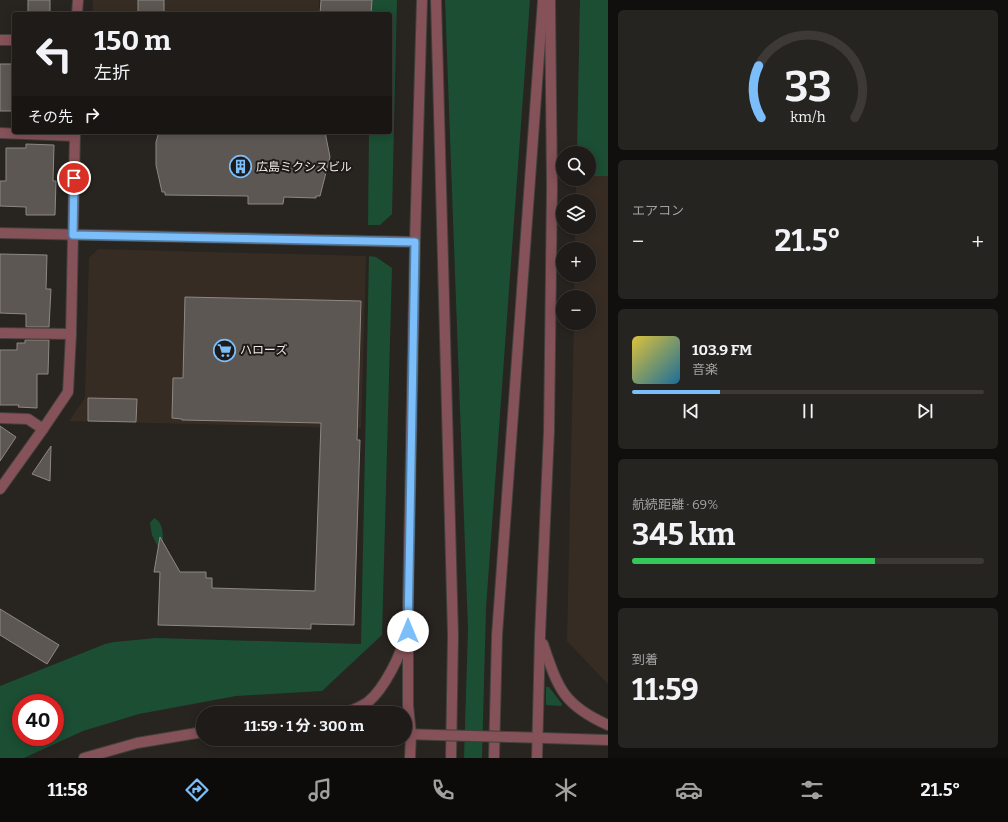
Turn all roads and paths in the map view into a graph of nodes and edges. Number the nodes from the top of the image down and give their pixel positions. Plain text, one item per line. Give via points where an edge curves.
1 (78, 0) edge
2 (422, 0) edge
3 (436, 0) edge
4 (544, 0) edge
5 (550, 0) edge
6 (77, 12) edge
7 (0, 40) edge
8 (12, 40) edge
9 (0, 133) edge
10 (12, 133) edge
11 (75, 134) edge
12 (0, 233) edge
13 (73, 235) junction
14 (415, 242) junction
15 (0, 333) edge
16 (71, 334) junction
17 (0, 418) edge
18 (43, 429) junction
19 (0, 489) edge
20 (408, 601) junction
21 (540, 636) junction
22 (362, 706) edge
23 (408, 706) edge
24 (608, 725) edge
25 (196, 733) edge
26 (412, 734) edge
27 (538, 737) junction
28 (608, 740) edge
29 (409, 746) edge
30 (84, 758) edge
31 (410, 758) edge
32 (450, 758) edge
33 (494, 758) edge
34 (537, 758) edge

1 - 6 street
2 - 14 street
3 - 32 street via 453,636
4 - 33 street via 497,635
5 - 21 street via 552,186 549,431
7 - 8 street
9 - 10 street
11 - 13 street
12 - 13 street
13 - 14 street
13 - 16 street
14 - 20 street
15 - 16 street
16 - 18 street via 68,392
17 - 18 street via 28,419
18 - 19 street
20 - 22 street via 405,636 396,663 376,694
20 - 23 street
21 - 24 street via 554,677 563,693 581,711
21 - 27 street
25 - 30 street via 137,743
26 - 27 street, bridge
27 - 28 street
27 - 34 street
29 - 31 street

